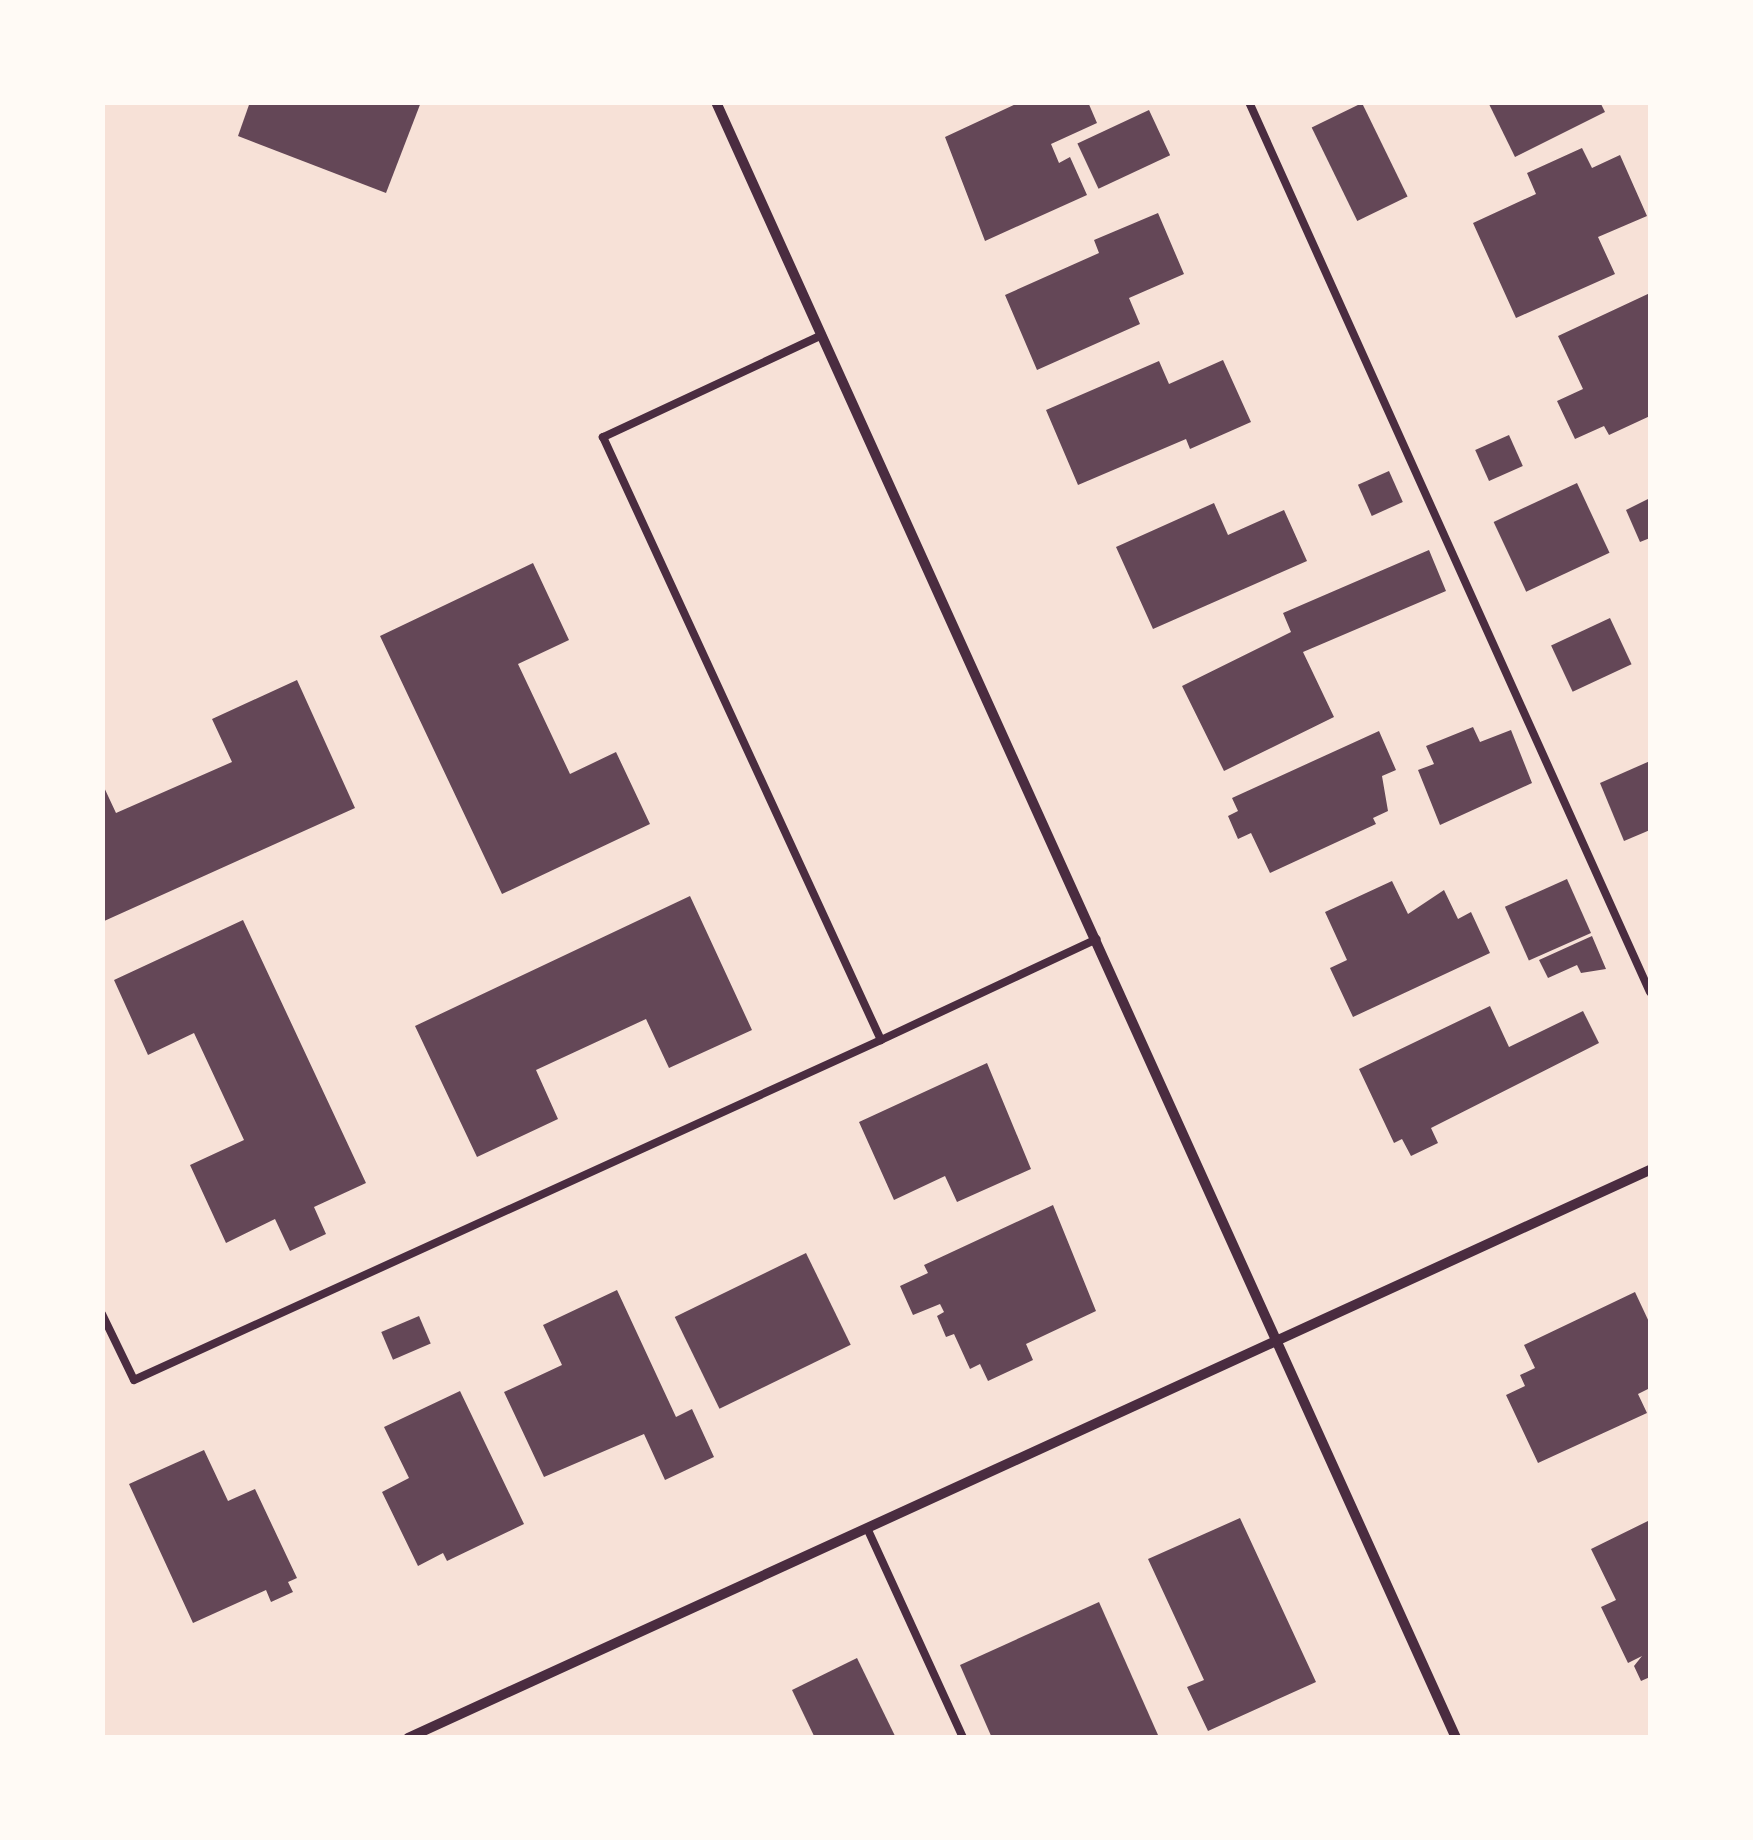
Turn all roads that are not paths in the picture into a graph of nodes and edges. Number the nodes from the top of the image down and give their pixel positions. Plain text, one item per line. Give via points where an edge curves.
1 (716, 102) edge
2 (1248, 102) edge
3 (822, 335) junction
4 (1097, 940) junction
5 (1650, 992) edge
6 (881, 1040) junction
7 (1650, 1170) edge
8 (102, 1314) edge
9 (1280, 1342) junction
10 (867, 1528) junction
11 (432, 1725) junction
12 (408, 1738) edge
13 (437, 1738) edge
14 (963, 1738) edge
15 (1456, 1738) edge

1 - 3 street
2 - 5 lane
3 - 4 street
3 - 6 lane via 603,436
4 - 6 lane
4 - 9 street
6 - 8 lane via 134,1380
7 - 9 street
9 - 10 street
9 - 15 street
10 - 11 street
10 - 14 lane
11 - 12 street
11 - 13 street

